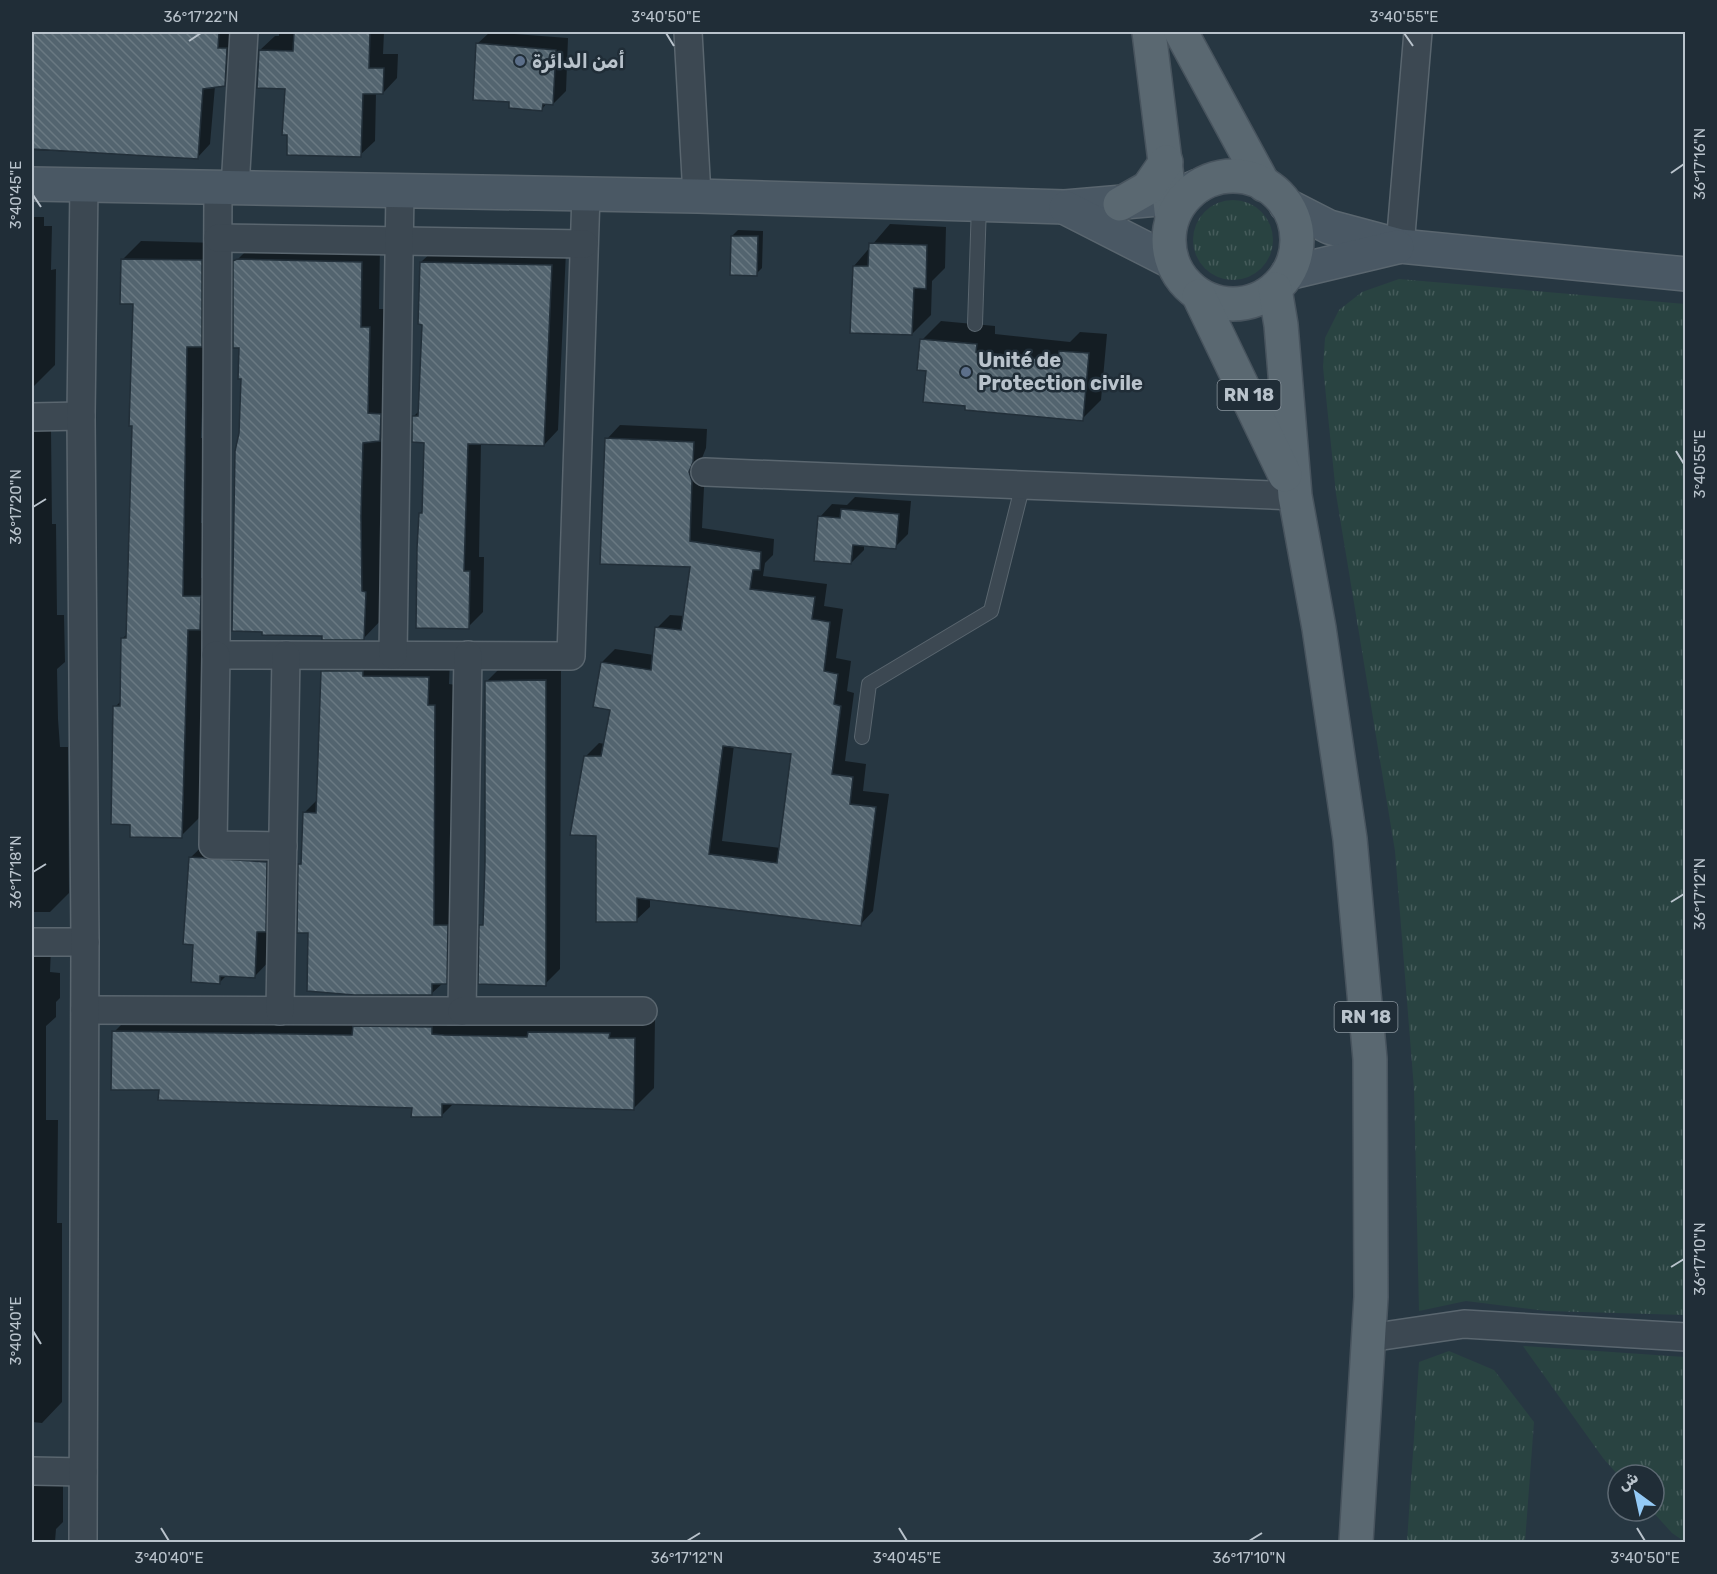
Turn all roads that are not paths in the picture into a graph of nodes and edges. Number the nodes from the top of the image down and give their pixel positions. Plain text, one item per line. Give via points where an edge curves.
1 (243, 32) edge
2 (688, 32) edge
3 (1149, 32) edge
4 (1181, 32) edge
5 (1418, 32) edge
6 (1166, 162) junction
7 (32, 184) edge
8 (84, 185) junction
9 (226, 187) junction
10 (400, 190) junction
11 (586, 194) junction
12 (1275, 195) junction
13 (696, 196) junction
14 (1180, 201) junction
15 (1120, 204) junction
16 (979, 205) junction
17 (1065, 207) junction
18 (218, 238) junction
19 (398, 240) junction
20 (584, 244) junction
21 (1400, 246) junction
22 (1172, 262) junction
23 (1686, 274) edge
24 (1281, 281) junction
25 (1200, 296) junction
26 (975, 324) dead end
27 (81, 416) junction
28 (32, 417) edge
29 (705, 472) dead end
30 (1023, 484) junction
31 (1295, 496) junction
32 (286, 654) junction
33 (216, 655) junction
34 (393, 655) junction
35 (468, 655) junction
36 (862, 738) dead end
37 (283, 846) junction
38 (32, 942) edge
39 (86, 942) junction
40 (85, 1010) junction
41 (280, 1011) junction
42 (462, 1011) junction
43 (643, 1011) dead end
44 (1686, 1337) edge
45 (1369, 1338) junction
46 (32, 1471) edge
47 (83, 1472) junction
48 (82, 1542) edge
49 (1356, 1542) edge

1 - 9 street
2 - 13 street
3 - 6 main road
4 - 12 main road
5 - 21 street
6 - 14 main road
6 - 15 main road via 1148,188
7 - 8 main road
8 - 9 main road
8 - 27 street
9 - 10 main road
9 - 18 street
10 - 11 main road
10 - 19 street
11 - 13 main road
11 - 20 street
12 - 14 main road via 1231,176
12 - 21 main road via 1329,227
12 - 24 main road via 1294,221 1297,239 1294,257
13 - 16 main road
14 - 15 main road
14 - 22 main road via 1168,240
15 - 17 main road
16 - 17 main road
16 - 26 lane
17 - 22 main road
18 - 19 street
18 - 33 street
19 - 20 street
19 - 34 street
20 - 35 street via 571,656
21 - 23 main road
21 - 24 main road
22 - 25 main road via 1183,281
24 - 25 main road via 1258,299 1238,304 1218,303
24 - 31 main road, RN 18
25 - 31 main road, RN 18
27 - 28 street
27 - 39 street
29 - 30 street
30 - 31 street
30 - 36 lane via 991,611 869,684
31 - 45 main road, RN 18 via 1350,839 1370,1059
32 - 33 street
32 - 34 street
32 - 37 street
33 - 37 street via 213,845
34 - 35 street
35 - 42 street
37 - 41 street
38 - 39 street
39 - 40 street
40 - 41 street
40 - 47 street
41 - 42 street
42 - 43 street
44 - 45 street via 1464,1324
45 - 49 main road, RN 18
46 - 47 street
47 - 48 street

